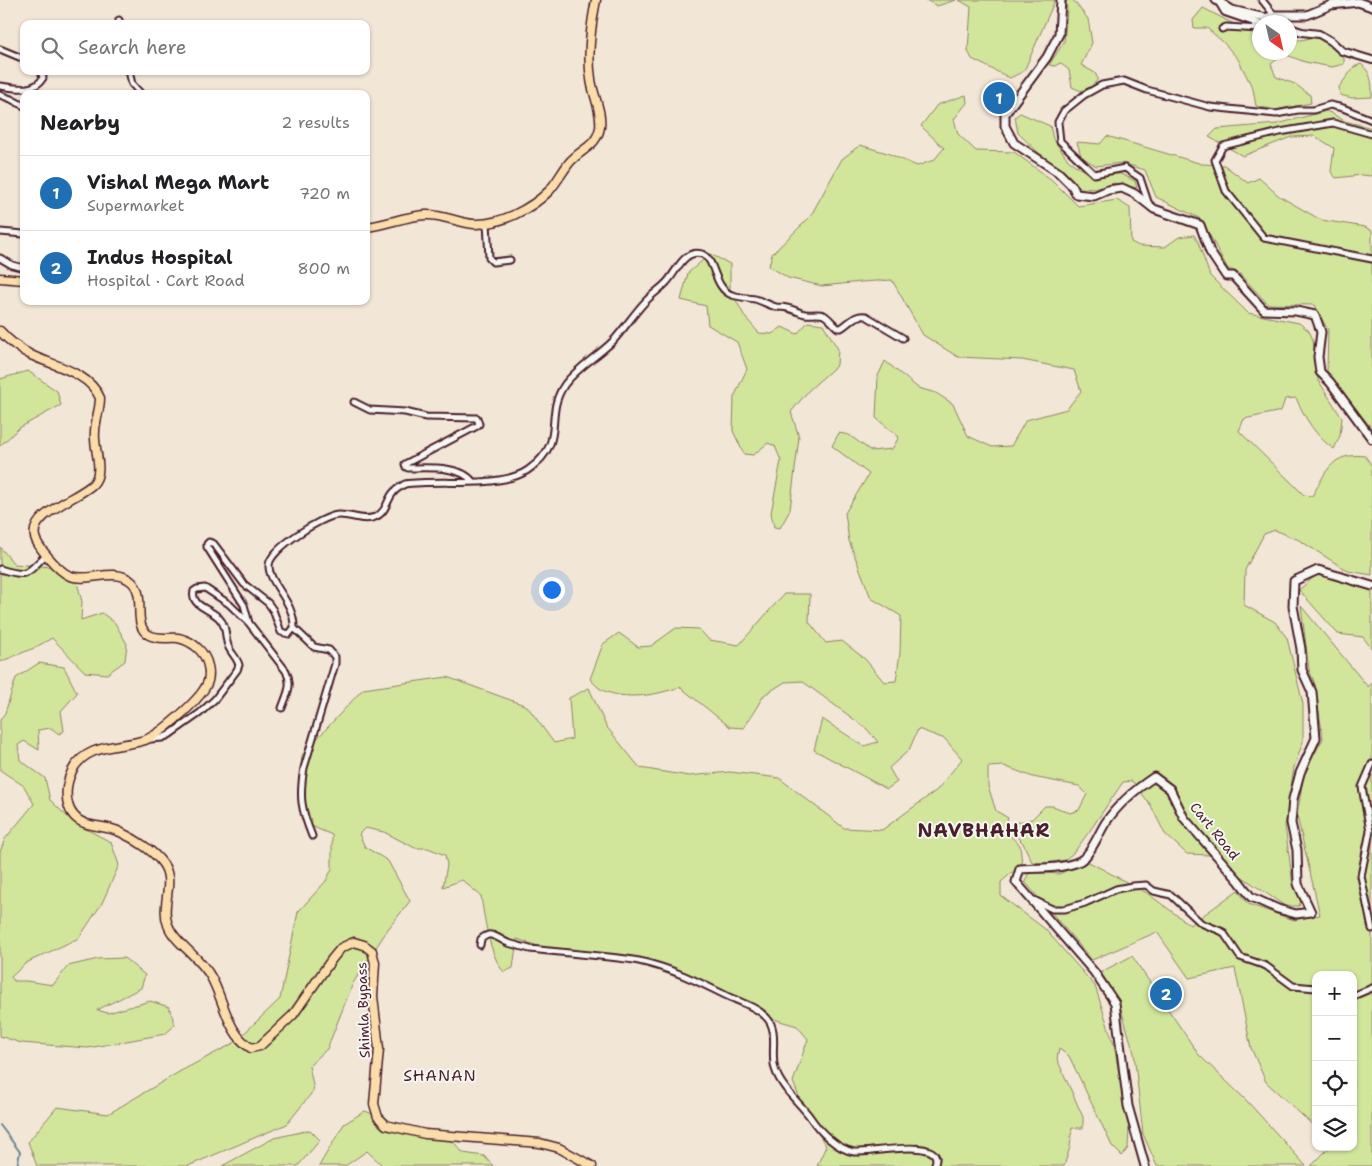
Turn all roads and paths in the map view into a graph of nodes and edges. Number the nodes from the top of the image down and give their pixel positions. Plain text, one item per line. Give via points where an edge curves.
1 (596, 0) edge
2 (1061, 0) edge
3 (1262, 0) edge
4 (1217, 1) edge
5 (1372, 7) edge
6 (1253, 15) edge
7 (1274, 15) edge
8 (1297, 15) edge
9 (1252, 21) edge
10 (1222, 29) dead end
11 (1252, 29) edge
12 (1297, 30) edge
13 (0, 48) edge
14 (20, 56) edge
15 (1372, 60) edge
16 (42, 75) edge
17 (130, 75) edge
18 (0, 86) edge
19 (137, 90) edge
20 (0, 95) edge
21 (20, 104) edge
22 (1372, 120) edge
23 (1372, 134) edge
24 (1149, 205) junction
25 (487, 223) junction
26 (370, 226) edge
27 (0, 232) edge
28 (20, 234) edge
29 (0, 258) edge
30 (1372, 259) edge
31 (510, 260) dead end
32 (20, 267) edge
33 (0, 278) edge
34 (20, 280) edge
35 (0, 331) edge
36 (903, 338) dead end
37 (354, 402) dead end
38 (1372, 439) edge
39 (473, 482) junction
40 (46, 555) junction
41 (0, 569) edge
42 (1372, 586) edge
43 (250, 623) junction
44 (294, 628) junction
45 (282, 708) dead end
46 (148, 739) junction
47 (1372, 764) edge
48 (312, 836) dead end
49 (1034, 900) junction
50 (1372, 929) edge
51 (480, 945) dead end
52 (1312, 988) edge
53 (1372, 988) edge
54 (1357, 994) edge
55 (592, 1166) edge
56 (934, 1166) edge
57 (1145, 1166) edge

1 - 25 highway via 590,61 590,78 600,117 596,141 570,161 550,190 534,204
2 - 24 main road via 1059,34 1047,57 1006,114 1006,126 1014,143 1058,172 1076,194 1094,196 1122,188
3 - 7 street
4 - 6 main road via 1232,10
4 - 9 street via 1225,12
5 - 8 main road via 1358,2
10 - 11 street
12 - 15 street via 1319,34 1342,51
13 - 14 street
16 - 18 street via 40,82 33,87
17 - 19 street
20 - 21 street
22 - 24 street via 1330,105 1276,114 1210,107 1124,81 1102,85 1064,111 1058,122 1060,141 1094,174 1125,168 1140,178
23 - 30 street via 1333,123 1223,146 1215,160 1226,191 1264,238
24 - 38 main road via 1154,210 1200,225 1210,252 1226,276 1233,276 1264,310 1316,315 1322,332 1318,357 1320,372
25 - 26 highway via 473,224 428,215
25 - 31 street via 489,258 493,262
27 - 28 street
29 - 32 street
33 - 34 highway
35 - 40 highway, Shimla Bypass via 29,354 71,371 90,384 100,398 94,432 97,476 80,494 40,520 34,536
36 - 39 street via 866,316 854,317 841,328 823,315 804,314 731,294 719,283 706,256 689,255 614,340 565,384 554,409 553,438 544,456 521,474
37 - 39 street via 370,410 426,417 477,418 477,426 405,465 408,468 461,472
39 - 44 street via 405,484 391,494 376,517 335,515 279,549 269,564 270,574 291,610
40 - 41 street via 31,572 25,574
40 - 46 highway, Shimla Bypass via 69,576 122,576 132,582 140,602 142,628 147,634 178,638 202,652 208,666 208,682 201,693
42 - 49 main road, Cart Road via 1318,570 1294,582 1293,606 1302,649 1302,670 1312,692 1316,738 1300,774 1293,798 1291,823 1297,850 1298,884 1311,912 1296,914 1278,910 1251,897 1184,818 1170,789 1154,777 1133,791 1106,821 1084,859 1062,867 1020,869 1016,882
43 - 44 street via 244,605 207,547 209,542 214,544 244,584 273,610 281,632 289,634
43 - 45 street via 290,679
43 - 46 street via 205,588 194,591 194,601 219,617 224,624 228,645 239,665 207,708 169,735
44 - 48 street via 314,647 329,650 335,657 301,784 300,799
46 - 55 highway, Shimla Bypass via 102,747 83,757 72,770 66,790 67,806 86,824 120,832 164,865 169,876 164,912 168,926 204,964 242,1042 250,1048 260,1046 293,1015 341,948 354,942 364,945 372,951 376,963 373,996 379,1049 374,1104 386,1126 425,1134 540,1143 559,1148
47 - 50 street via 1362,787 1370,831 1361,876
49 - 52 street via 1052,909 1065,909 1116,889 1146,885 1154,892 1171,895 1201,923 1223,932 1240,957 1266,966 1293,986
49 - 57 main road, Cart Road via 1094,972 1115,1003 1128,1106
51 - 56 street via 481,939 491,935 529,948 638,960 681,974 715,990 768,1018 772,1026 773,1058 778,1078 828,1137 854,1152 921,1148 936,1156
53 - 54 street

